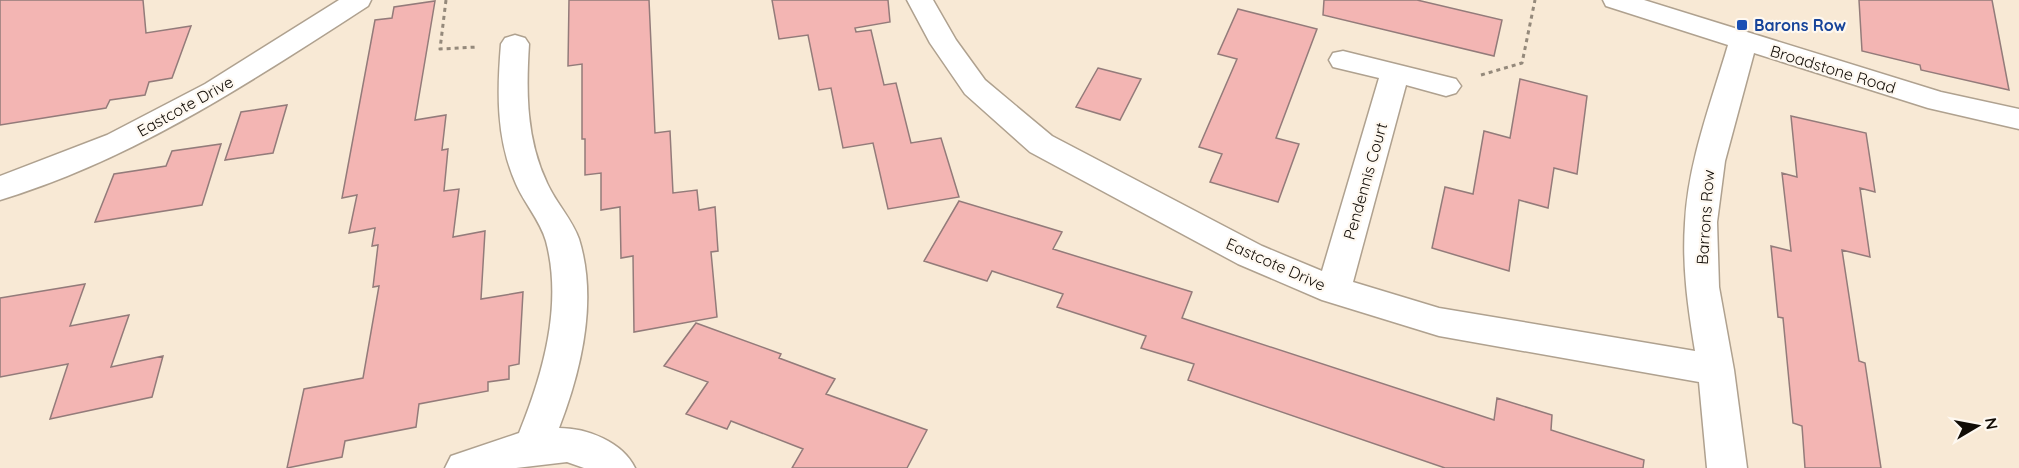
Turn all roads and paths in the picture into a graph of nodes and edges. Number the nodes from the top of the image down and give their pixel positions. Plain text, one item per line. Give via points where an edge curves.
1 (358, 0) edge
2 (446, 0) edge
3 (920, 0) edge
4 (1534, 0) edge
5 (1616, 0) edge
6 (1743, 41) junction
7 (515, 44) joint
8 (1343, 60) dead end
9 (1395, 73) junction
10 (1446, 86) joint
11 (2019, 119) edge
12 (0, 188) edge
13 (1334, 290) junction
14 (1716, 370) junction
15 (533, 447) junction
16 (465, 468) edge
17 (615, 468) edge
18 (1726, 468) edge

1 - 12 street, Eastcote Drive via 215,91 118,143
2 - 7 path via 440,49
3 - 13 street, Eastcote Drive via 975,87 1041,144 1250,255
4 - 10 path via 1522,63
5 - 6 street, Broadstone Road
6 - 11 street, Broadstone Road via 1938,101
6 - 14 street, Barrons Row via 1709,161 1701,222 1702,287
7 - 15 street via 514,130 533,187 554,218 564,246 567,289 564,358
8 - 9 street
9 - 10 street
9 - 13 street, Pendennis Court
13 - 14 street, Eastcote Drive via 1439,322
14 - 18 street, Barrons Row
15 - 16 street via 482,459
15 - 17 street via 578,447

